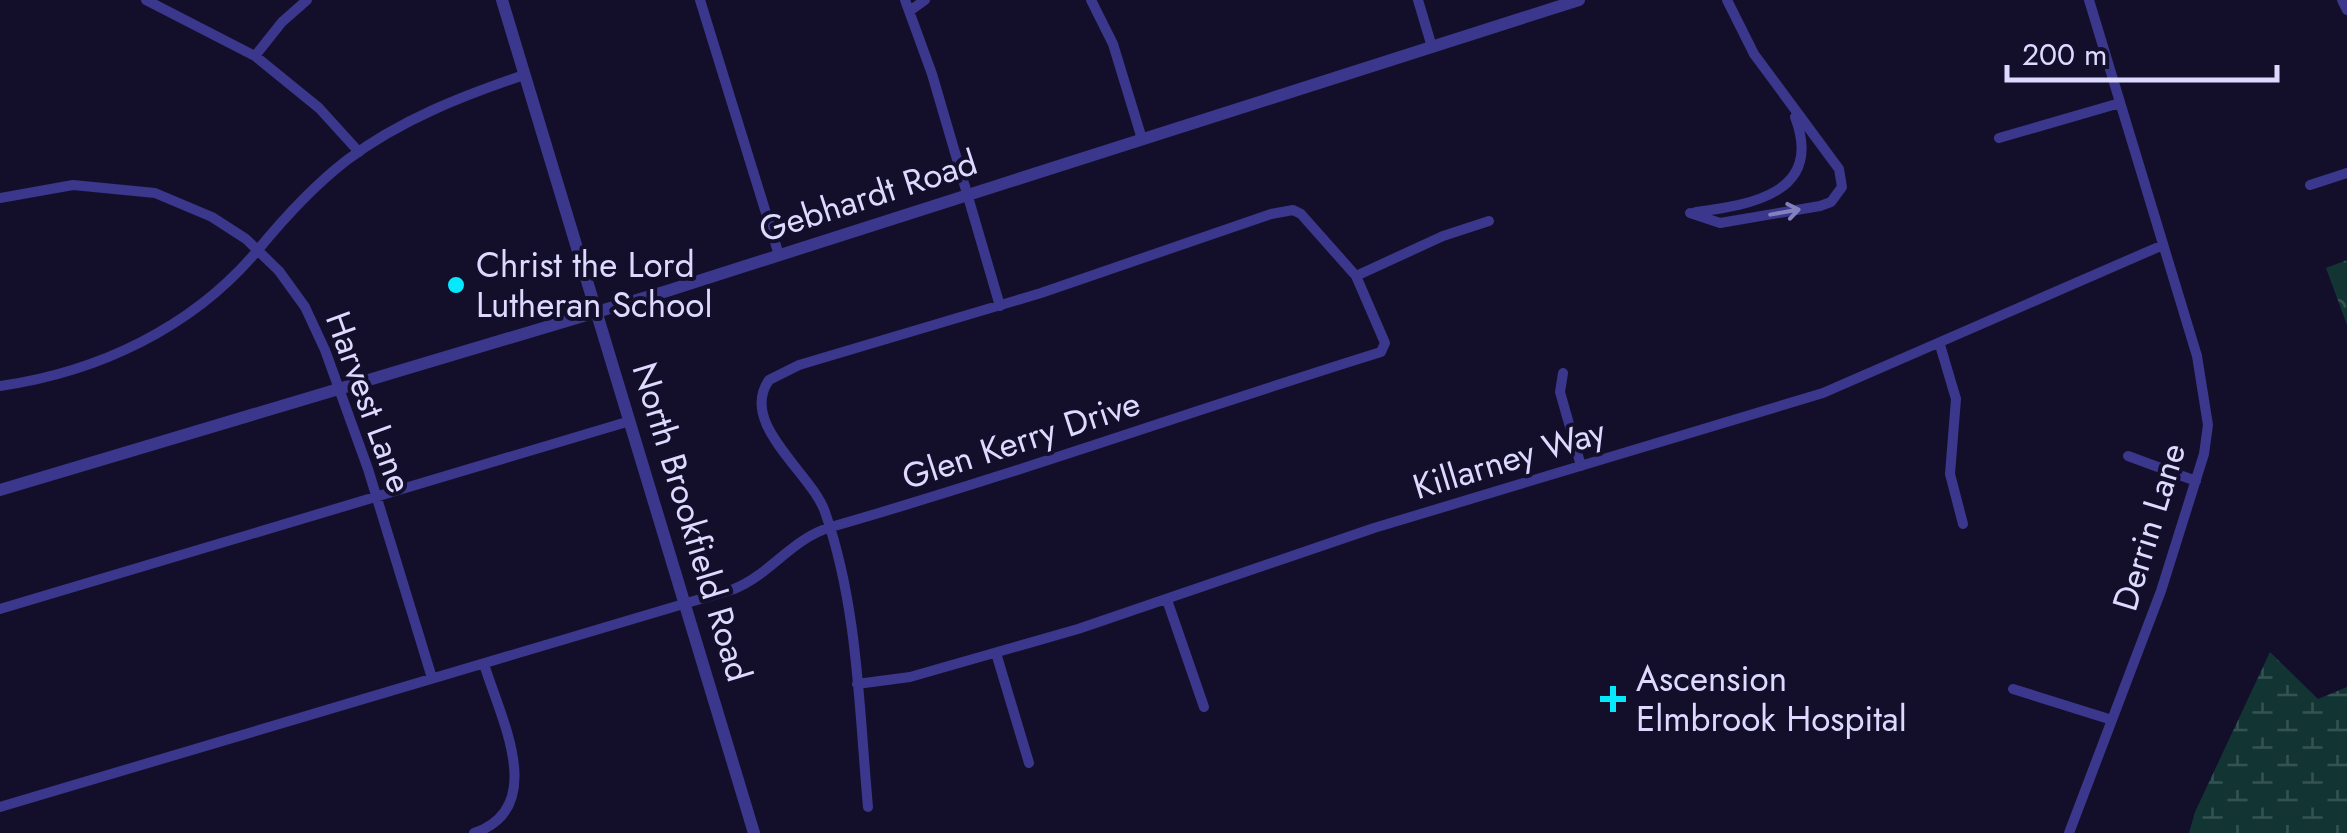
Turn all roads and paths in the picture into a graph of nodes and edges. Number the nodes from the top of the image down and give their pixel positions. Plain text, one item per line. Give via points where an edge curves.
1 (146, 0) edge
2 (308, 0) edge
3 (502, 0) edge
4 (700, 0) edge
5 (925, 0) edge
6 (1091, 0) edge
7 (1418, 0) edge
8 (1579, 0) edge
9 (1727, 0) edge
10 (2089, 0) edge
11 (2342, 0) edge
12 (908, 5) edge
13 (2347, 10) edge
14 (1432, 47) junction
15 (255, 56) junction
16 (524, 75) junction
17 (2120, 103) junction
18 (1792, 109) junction
19 (1999, 138) dead end
20 (1142, 140) junction
21 (359, 152) junction
22 (2347, 173) edge
23 (2310, 184) dead end
24 (968, 196) junction
25 (0, 198) edge
26 (1489, 222) dead end
27 (2163, 245) junction
28 (258, 250) junction
29 (779, 255) junction
30 (1356, 276) junction
31 (1000, 306) junction
32 (596, 313) junction
33 (1940, 345) junction
34 (1562, 373) dead end
35 (0, 386) edge
36 (338, 391) junction
37 (630, 421) junction
38 (2128, 456) dead end
39 (1580, 466) junction
40 (2196, 481) junction
41 (0, 490) edge
42 (376, 496) junction
43 (1963, 524) dead end
44 (831, 527) junction
45 (1167, 600) junction
46 (684, 602) junction
47 (0, 609) edge
48 (996, 653) junction
49 (484, 664) junction
50 (432, 678) junction
51 (858, 684) junction
52 (2013, 689) dead end
53 (1204, 707) dead end
54 (2112, 720) junction
55 (1029, 763) dead end
56 (0, 806) edge
57 (868, 807) dead end
58 (474, 833) edge
59 (754, 833) edge
60 (2069, 833) edge

1 - 15 street
2 - 15 street
3 - 16 street, North Brookfield Road
4 - 29 street
5 - 12 street
6 - 20 street via 1113,44
7 - 14 street
8 - 14 street, Gebhardt Road
9 - 18 street
10 - 17 street, Derrin Lane
11 - 13 street
12 - 24 street
14 - 20 street, Gebhardt Road
15 - 21 street via 319,108
16 - 21 street via 452,101
16 - 32 street, North Brookfield Road
17 - 19 street
17 - 27 street, Derrin Lane
18 -> 18 street via 1800,154 1780,190 1755,203 1690,212 1720,224 1820,206 1838,196 1840,169
20 - 24 street, Gebhardt Road
21 - 28 street via 299,202
22 - 23 street
24 - 29 street, Gebhardt Road
24 - 31 street
25 - 28 street, Harvest Lane via 73,185 156,192 212,216
26 - 30 street
27 - 33 street, Killarney Way
27 - 40 street, Derrin Lane via 2206,396 2208,425
28 - 35 street via 198,306 139,344 69,372
28 - 36 street, Harvest Lane via 305,308
29 - 32 street, Gebhardt Road
30 - 31 street via 1293,210
30 - 44 street, Glen Kerry Drive via 1386,348 1067,458
31 - 44 street via 784,371 764,387 761,403 774,437 816,490
32 - 36 street, Gebhardt Road
32 - 37 street, North Brookfield Road
33 - 39 street, Killarney Way via 1823,393
33 - 43 street via 1956,399 1950,474
34 - 39 street via 1560,392
36 - 41 street, Gebhardt Road
36 - 42 street, Harvest Lane
37 - 42 street
37 - 46 street, North Brookfield Road
38 - 40 street
39 - 45 street, Killarney Way
40 - 54 street, Derrin Lane
42 - 47 street
42 - 50 street, Harvest Lane
44 - 46 street, Glen Kerry Drive via 800,540 744,585
44 - 51 street
45 - 48 street, Killarney Way
45 - 53 street
46 - 49 street, Glen Kerry Drive
46 - 59 street, North Brookfield Road
48 - 51 street, Killarney Way via 910,678
48 - 55 street
49 - 50 street, Glen Kerry Drive
49 - 58 street via 516,790 504,816
50 - 56 street, Glen Kerry Drive
51 - 57 street
52 - 54 street
54 - 60 street, Derrin Lane

